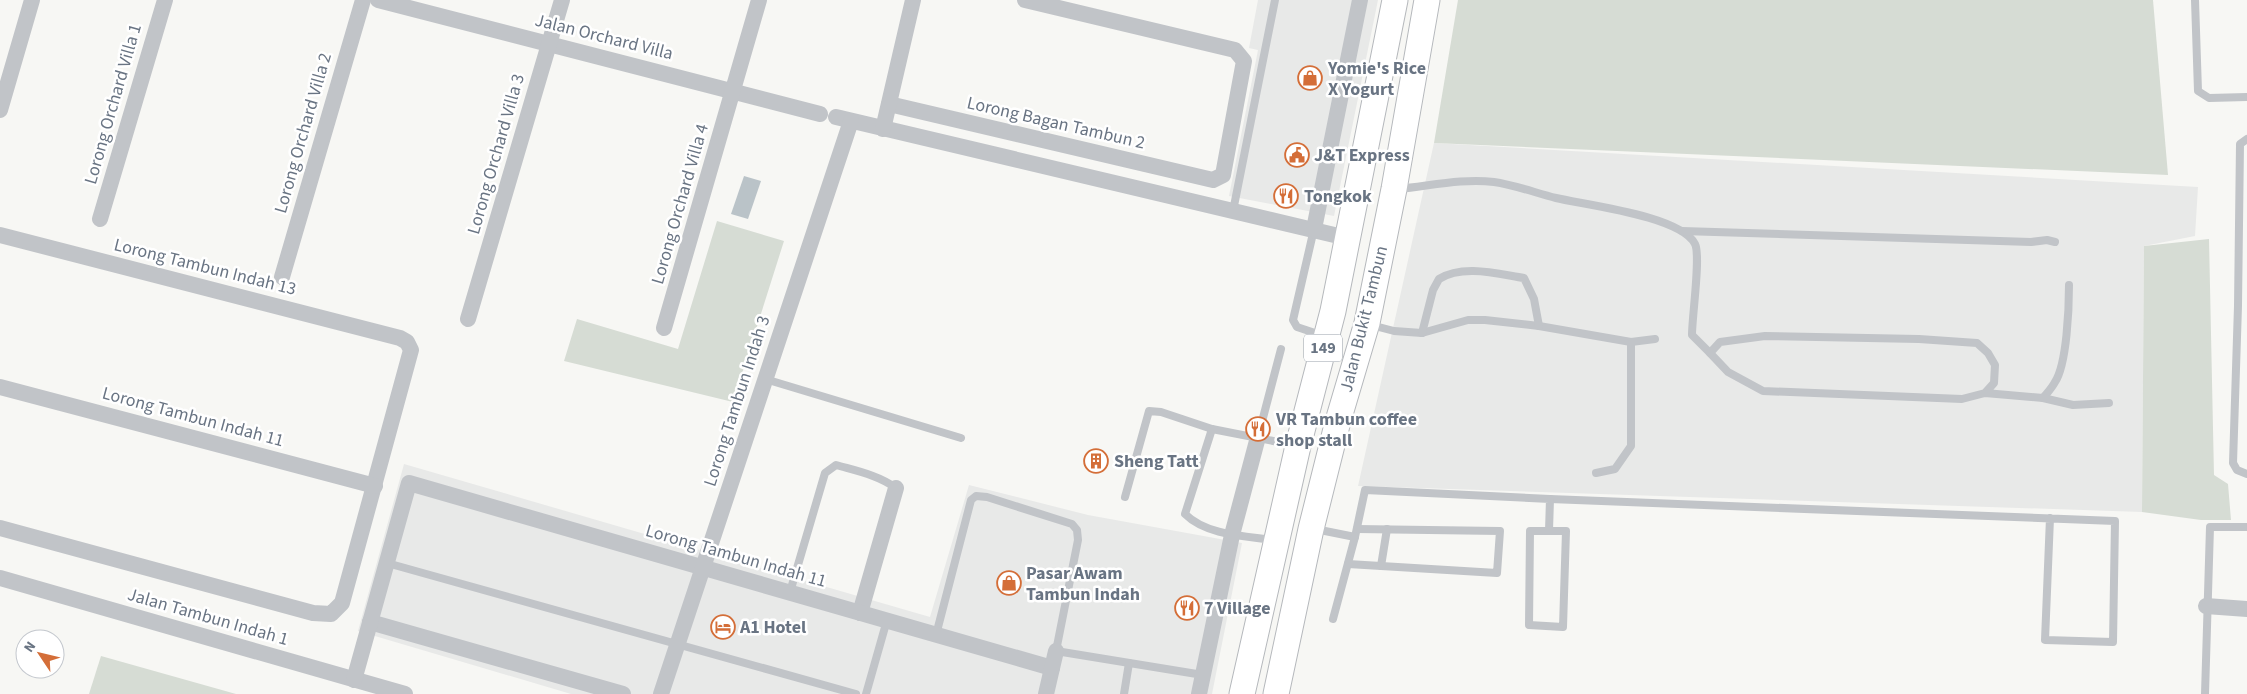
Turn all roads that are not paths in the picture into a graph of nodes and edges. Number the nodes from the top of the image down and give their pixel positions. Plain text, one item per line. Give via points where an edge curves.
1 (32, 0) edge
2 (165, 0) edge
3 (363, 0) edge
4 (378, 0) edge
5 (562, 0) edge
6 (759, 0) edge
7 (913, 0) edge
8 (1025, 0) edge
9 (1275, 0) edge
10 (1360, 0) edge
11 (1395, 0) edge
12 (1427, 0) edge
13 (2195, 0) edge
14 (549, 44) junction
15 (734, 91) junction
16 (2247, 97) edge
17 (889, 104) junction
18 (0, 110) edge
19 (836, 117) junction
20 (883, 129) junction
21 (2247, 139) edge
22 (1394, 189) junction
23 (1233, 211) junction
24 (100, 219) dead end
25 (1314, 230) junction
26 (1682, 231) junction
27 (0, 235) edge
28 (1347, 238) junction
29 (2055, 242) dead end
30 (282, 277) dead end
31 (2069, 285) dead end
32 (2243, 306) edge
33 (468, 318) dead end
34 (1367, 323) junction
35 (1539, 326) junction
36 (664, 328) dead end
37 (1422, 333) junction
38 (1326, 337) junction
39 (1655, 339) dead end
40 (1630, 342) junction
41 (1281, 349) dead end
42 (1710, 353) junction
43 (765, 380) junction
44 (0, 387) edge
45 (1984, 393) junction
46 (2043, 398) junction
47 (2109, 402) dead end
48 (1212, 429) junction
49 (1258, 437) junction
50 (961, 438) dead end
51 (1298, 446) junction
52 (1596, 473) dead end
53 (2247, 474) edge
54 (375, 486) junction
55 (896, 488) joint
56 (1125, 498) dead end
57 (1550, 499) junction
58 (2050, 518) junction
59 (2247, 527) edge
60 (0, 528) edge
61 (1311, 529) junction
62 (1387, 529) junction
63 (1549, 531) junction
64 (1356, 533) junction
65 (1232, 535) junction
66 (1277, 541) junction
67 (387, 563) junction
68 (1348, 564) junction
69 (1381, 566) junction
70 (703, 567) junction
71 (0, 578) edge
72 (790, 592) junction
73 (2206, 606) junction
74 (2247, 609) edge
75 (860, 613) junction
76 (1333, 619) dead end
77 (887, 620) junction
78 (370, 622) junction
79 (936, 635) junction
80 (678, 644) junction
81 (1056, 651) junction
82 (1129, 663) junction
83 (1052, 668) junction
84 (1203, 675) junction
85 (354, 680) junction
86 (405, 694) edge
87 (623, 694) edge
88 (661, 694) edge
89 (856, 694) edge
90 (866, 694) edge
91 (1046, 694) edge
92 (1124, 694) edge
93 (1199, 694) edge
94 (1242, 694) edge
95 (1276, 694) edge
96 (2205, 694) edge

1 - 18 street
2 - 24 street, Lorong Orchard Villa 1
3 - 30 street, Lorong Orchard Villa 2
4 - 14 street, Jalan Orchard Villa
5 - 14 street, Lorong Orchard Villa 3
6 - 15 street, Lorong Orchard Villa 4
7 - 17 street
8 - 17 street, Lorong Bagan Tambun 2 via 1235,50 1244,61 1222,175 1213,180
9 - 23 lane
10 - 25 street
11 - 28 main road, Jalan Bukit Tambun / 149
12 - 22 main road, Jalan Bukit Tambun / 149
13 - 16 lane via 2198,91 2210,98
14 - 15 street, Jalan Orchard Villa
14 - 33 street, Lorong Orchard Villa 3
15 - 19 street, Jalan Orchard Villa
15 - 36 street, Lorong Orchard Villa 4
17 - 20 street
19 - 20 street, Jalan Orchard Villa
19 - 43 street, Lorong Tambun Indah 3
20 - 23 street, Jalan Orchard Villa
21 - 32 lane via 2240,144
22 - 26 lane via 1458,182 1494,182 1630,212
22 - 34 main road, Jalan Bukit Tambun / 149
23 - 25 street, Jalan Orchard Villa
25 - 28 street, Jalan Orchard Villa
25 - 38 lane via 1294,320 1298,327
26 - 29 lane
26 - 42 lane via 1694,243 1698,258 1692,334
27 - 54 street, Lorong Tambun Indah 13 via 407,342 411,350
28 - 38 main road, Jalan Bukit Tambun / 149
31 - 46 lane via 2061,361 2056,381
32 - 53 lane via 2234,463 2237,470
34 - 37 lane via 1394,331
34 - 61 main road, Jalan Bukit Tambun / 149
35 - 37 lane via 1468,320
35 - 37 lane via 1534,299 1524,278 1488,272 1456,272 1439,279
35 - 40 lane
38 - 51 main road, Jalan Bukit Tambun / 149
39 - 40 lane
40 - 52 lane via 1631,446 1615,469
41 - 49 lane
42 - 45 lane via 1728,372 1762,391 1962,399
42 - 45 lane via 1720,342 1765,336 1977,343 1996,365 1994,383
43 - 50 lane
43 - 70 street, Lorong Tambun Indah 3
44 - 54 street, Lorong Tambun Indah 11
45 - 46 lane
46 - 47 lane via 2073,405
48 - 49 lane
48 - 56 lane via 1149,411
48 - 65 lane via 1185,514 1193,522
49 - 51 lane
49 - 65 street
51 - 66 main road, Jalan Bukit Tambun / 149
54 - 60 street, Jalan Tambun Indah 1 via 342,603 331,614 313,613
55 - 72 lane via 883,478 836,464 829,468
55 - 75 street
57 - 58 lane
57 - 63 lane
57 - 64 lane via 1365,490
58 - 58 lane via 2115,520 2113,642 2045,640
59 - 73 lane via 2210,527
61 - 64 lane
61 - 95 main road, Jalan Bukit Tambun / 149
62 - 64 lane
62 - 69 lane
62 - 69 lane via 1500,531 1498,573
63 - 63 lane via 1530,531 1529,625 1563,627 1566,531
64 - 68 lane
65 - 66 lane
65 - 84 street
66 - 94 main road, Jalan Bukit Tambun / 149
67 - 70 street, Lorong Tambun Indah 11 via 409,483
67 - 78 street
67 - 80 lane
68 - 69 lane
68 - 76 lane
70 - 72 street, Lorong Tambun Indah 11
70 - 80 street, Lorong Tambun Indah 3
71 - 85 street, Jalan Tambun Indah 1
72 - 75 street, Lorong Tambun Indah 11
73 - 74 street
73 - 96 lane
75 - 77 street, Lorong Tambun Indah 11
77 - 79 street, Lorong Tambun Indah 11
77 - 90 lane
78 - 85 street
78 - 87 street
79 - 81 lane via 971,500 976,496 987,497 1072,524 1077,530 1078,540
79 - 83 street, Lorong Tambun Indah 11
80 - 88 street, Lorong Tambun Indah 3
80 - 89 lane
81 - 82 lane
81 - 83 street
82 - 84 lane
82 - 92 lane
83 - 91 street
84 - 93 street
85 - 86 street, Jalan Tambun Indah 1

